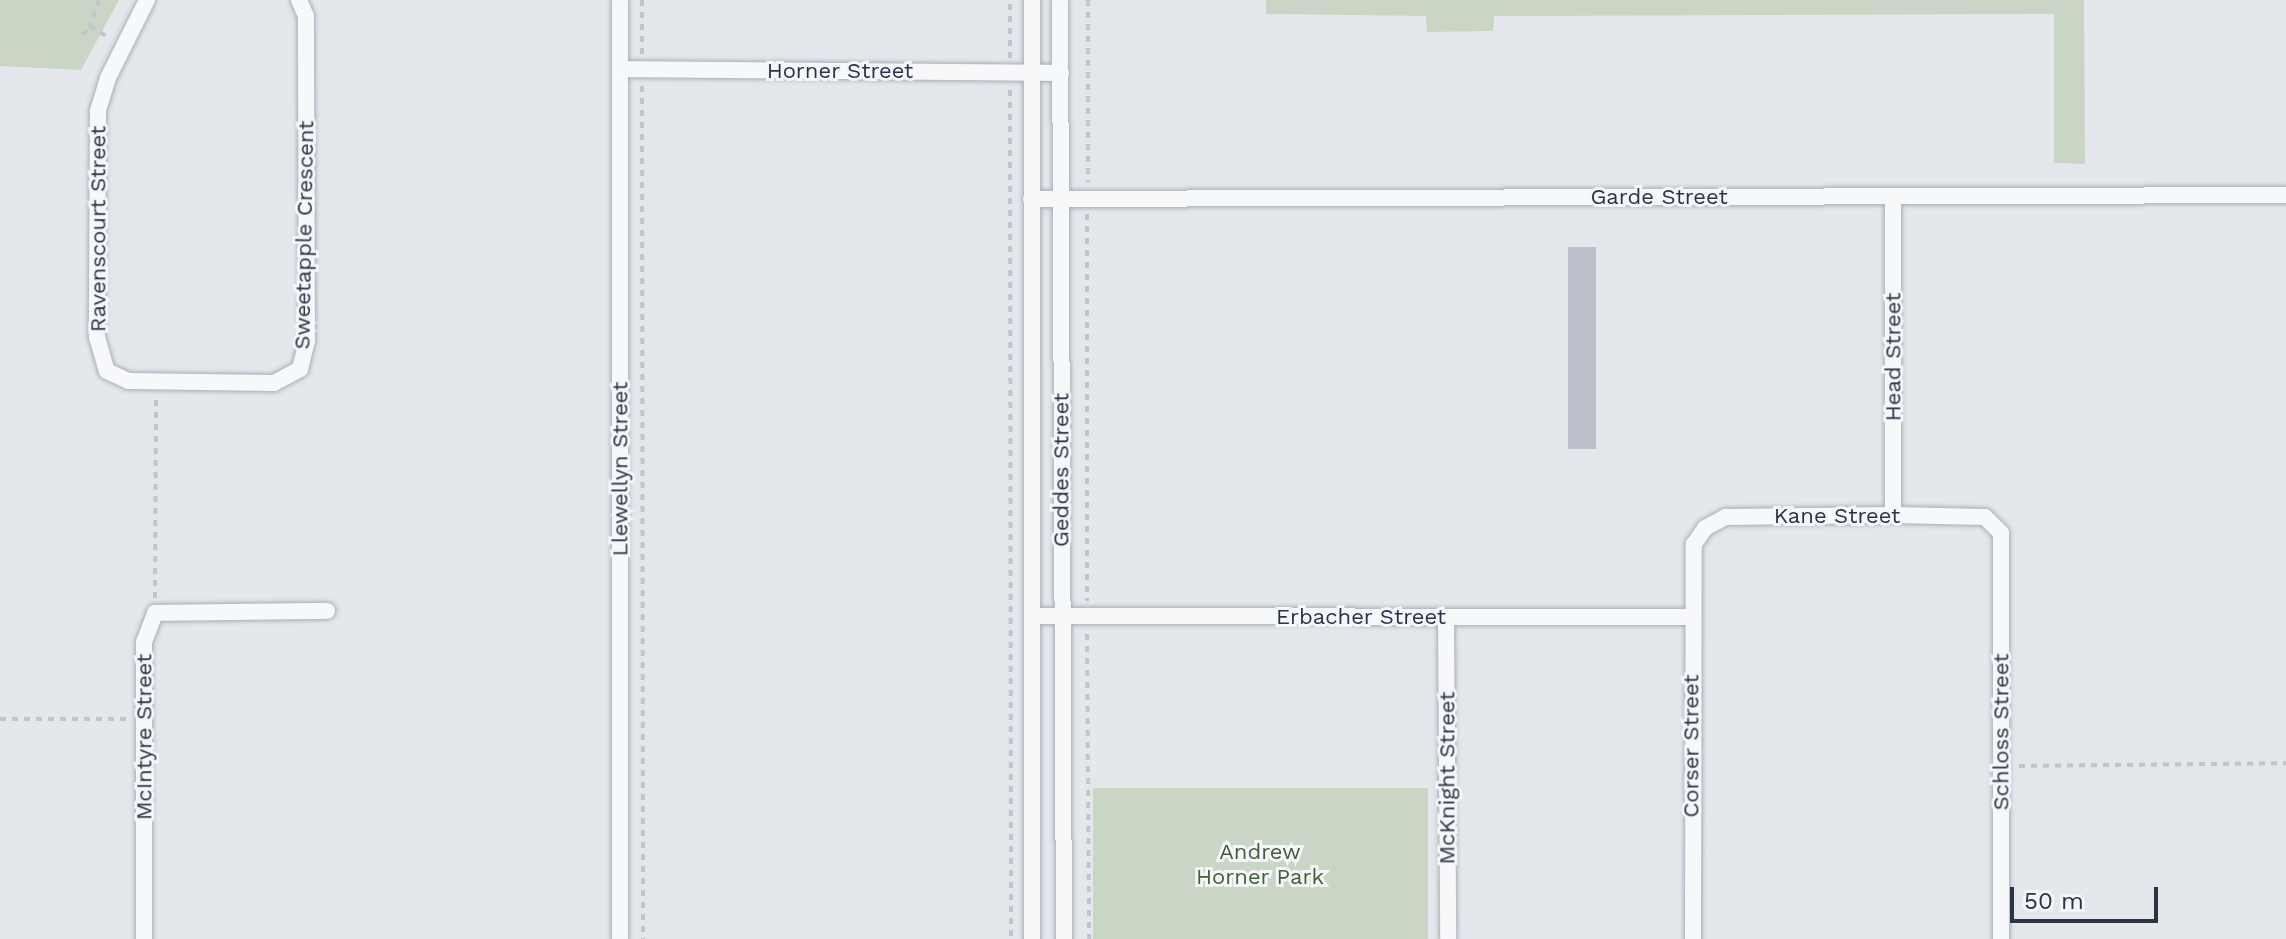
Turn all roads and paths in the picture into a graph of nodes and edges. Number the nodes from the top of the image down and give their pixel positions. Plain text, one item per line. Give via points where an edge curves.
1 (99, 0) edge
2 (147, 0) edge
3 (299, 0) edge
4 (620, 0) edge
5 (642, 0) edge
6 (1010, 0) edge
7 (1032, 0) edge
8 (1060, 0) edge
9 (1088, 0) edge
10 (90, 26) junction
11 (83, 35) dead end
12 (123, 46) junction
13 (620, 69) junction
14 (642, 69) junction
15 (1010, 72) junction
16 (1032, 72) junction
17 (1061, 73) junction
18 (2286, 195) edge
19 (1061, 198) junction
20 (1088, 198) junction
21 (1893, 198) junction
22 (1031, 199) junction
23 (107, 371) joint
24 (156, 382) junction
25 (1893, 515) junction
26 (1997, 526) joint
27 (1693, 553) joint
28 (327, 611) dead end
29 (155, 613) junction
30 (1032, 616) junction
31 (1062, 616) junction
32 (1087, 616) junction
33 (1446, 617) junction
34 (1690, 617) junction
35 (0, 719) edge
36 (144, 720) junction
37 (2286, 763) edge
38 (2000, 766) junction
39 (144, 939) edge
40 (620, 939) edge
41 (643, 939) edge
42 (1011, 939) edge
43 (1032, 939) edge
44 (1064, 939) edge
45 (1089, 939) edge
46 (1448, 939) edge
47 (1693, 939) edge
48 (2001, 939) edge

1 - 10 path
2 - 12 street, Ravenscourt Street
3 - 24 street, Sweetapple Crescent via 306,16 307,263 307,340 300,369 274,383
4 - 13 street, Llewellyn Street
5 - 14 path
6 - 15 path
7 - 16 street, Geddes Street
8 - 17 street, Geddes Street
9 - 20 path
10 - 11 path
10 - 12 path
12 - 23 street, Ravenscourt Street via 98,111 97,337
13 - 14 street, Horner Street
13 - 40 street, Llewellyn Street
14 - 15 street, Horner Street
14 - 41 path
15 - 16 street, Horner Street
15 - 42 path
16 - 17 street, Horner Street
16 - 22 street, Geddes Street
17 - 19 street, Geddes Street
18 - 21 street, Garde Street
19 - 20 street, Garde Street
19 - 22 street, Garde Street
19 - 31 street, Geddes Street
20 - 21 street, Garde Street
20 - 32 path
21 - 25 street, Head Street
22 - 30 street, Geddes Street
23 - 24 street, Sweetapple Crescent via 128,381
24 - 29 path
25 - 26 street, Kane Street via 1976,516
25 - 27 street, Kane Street via 1726,517 1705,528
26 - 38 street, Schloss Street via 2003,543
27 - 34 street, Corser Street
28 - 29 street
29 - 36 street, McIntyre Street via 144,642
30 - 31 street, Erbacher Street
30 - 43 street, Geddes Street
31 - 32 street, Erbacher Street
31 - 44 street, Geddes Street
32 - 33 street, Erbacher Street
32 - 45 path
33 - 34 street, Erbacher Street
33 - 46 street, McKnight Street
34 - 47 street, Corser Street
35 - 36 path
36 - 39 street, McIntyre Street
37 - 38 path
38 - 48 street, Schloss Street

